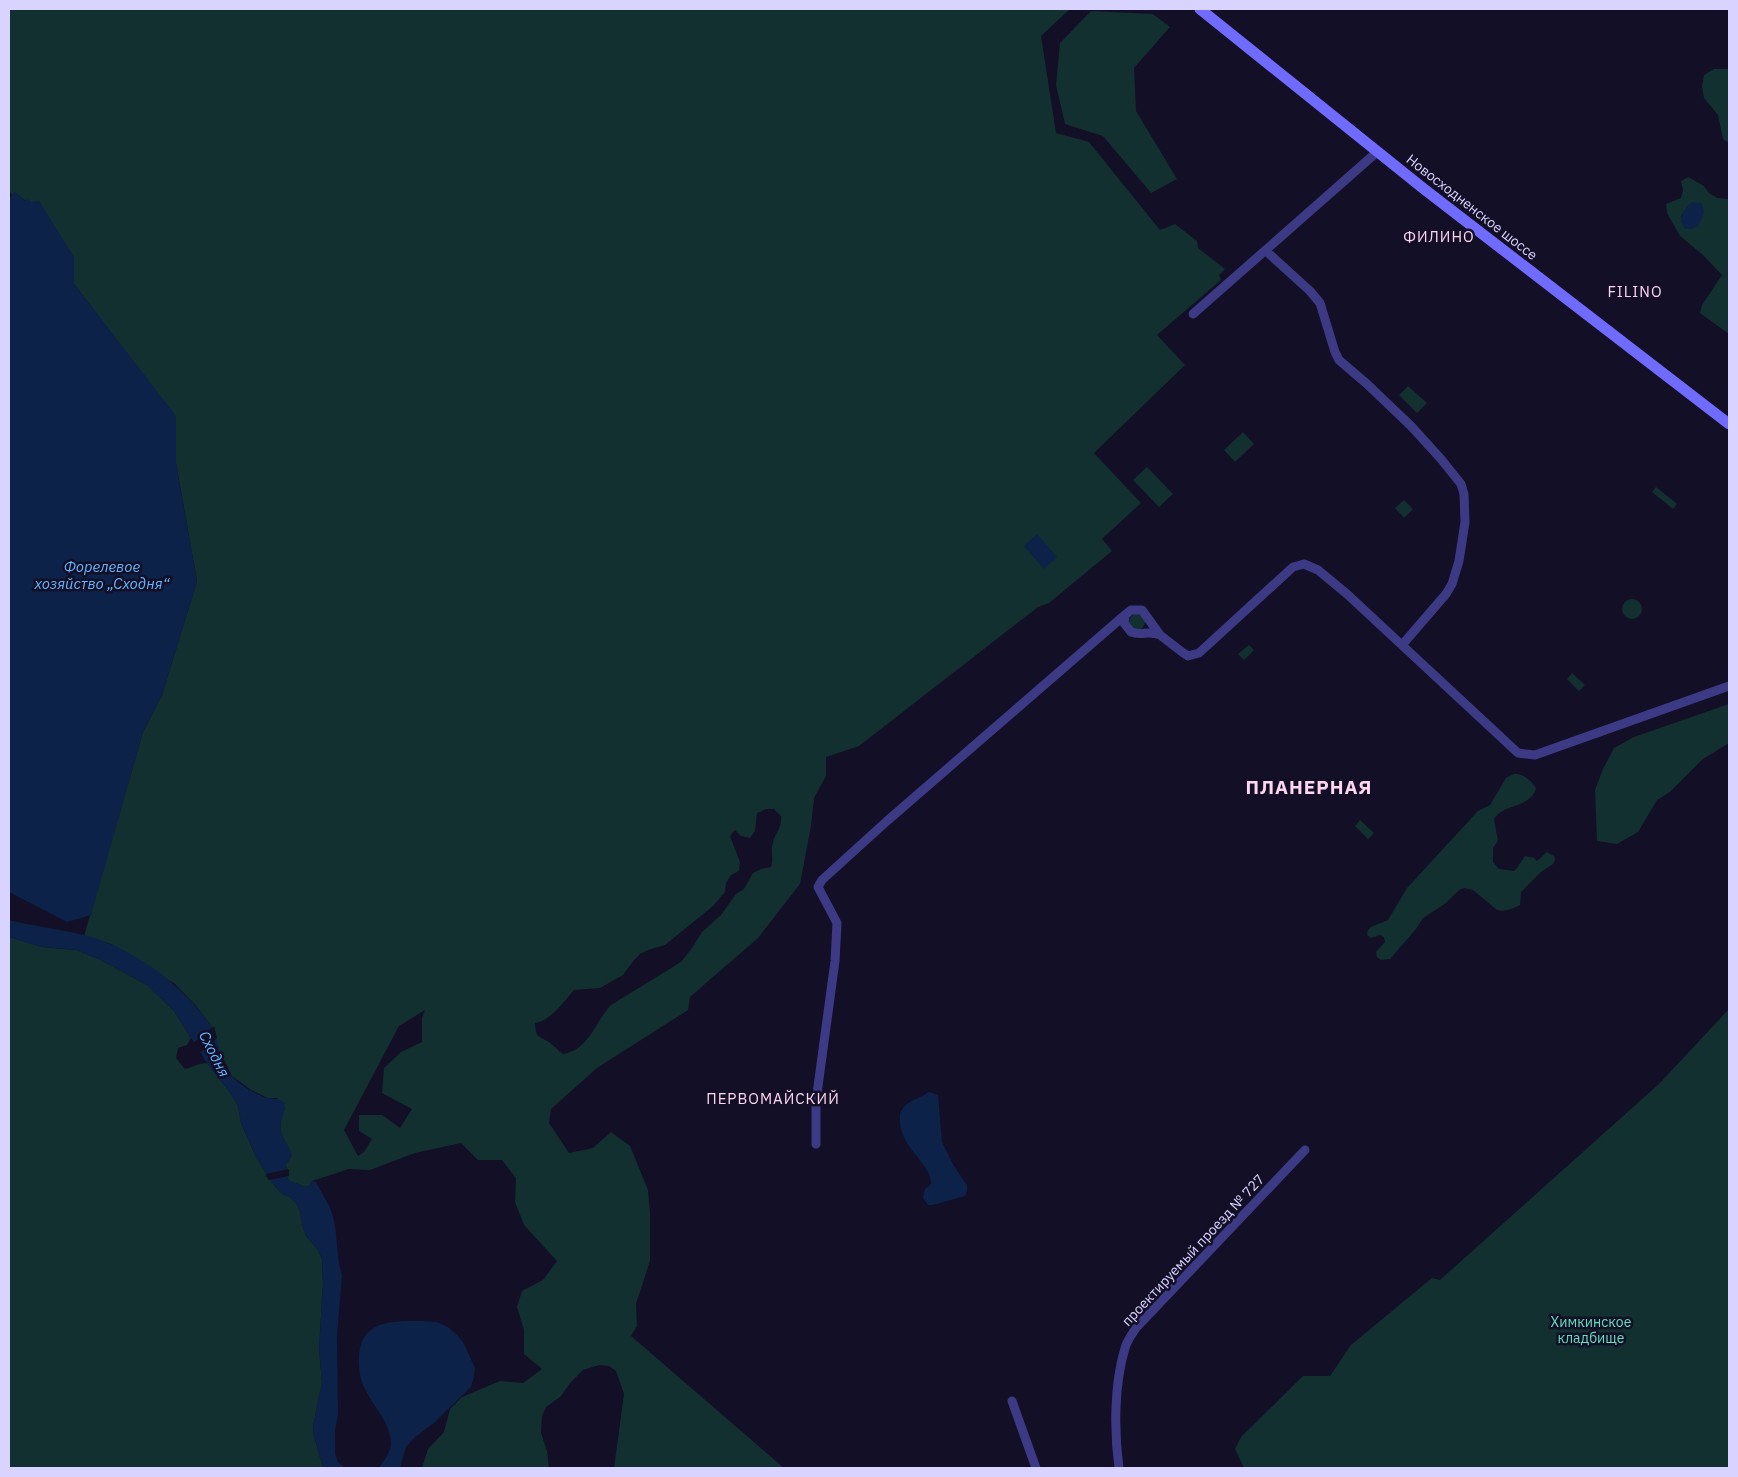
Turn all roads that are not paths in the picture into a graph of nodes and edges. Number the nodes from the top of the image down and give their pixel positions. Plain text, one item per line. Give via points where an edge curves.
1 (1200, 9) edge
2 (1377, 152) junction
3 (1266, 251) junction
4 (1193, 314) dead end
5 (1729, 424) edge
6 (1128, 612) junction
7 (1148, 616) junction
8 (1111, 626) junction
9 (1125, 627) junction
10 (1142, 633) junction
11 (1160, 634) junction
12 (1402, 644) junction
13 (1729, 686) edge
14 (816, 1144) dead end
15 (1305, 1150) dead end
16 (1012, 1401) dead end
17 (1036, 1468) edge
18 (1119, 1468) edge

1 - 2 main road, Новосходненское шоссе
2 - 3 street
2 - 5 main road, Новосходненское шоссе
3 - 4 street
3 - 12 street via 1320,303 1339,360 1411,426 1461,484 1465,522 1452,584
6 - 7 street via 1139,609
6 - 8 street
6 - 9 street via 1124,619
7 - 10 street via 1149,624
7 - 11 street
8 - 9 street via 1119,624
8 - 14 street via 894,814 818,887 837,923 816,1101
9 - 10 street via 1130,632
10 - 11 street
11 - 12 street via 1188,656 1199,653 1292,567 1304,564 1318,570
12 - 13 street via 1518,753 1535,755
15 - 18 street, проектируемый проезд № 727 via 1136,1328 1125,1346 1115,1430
16 - 17 street

